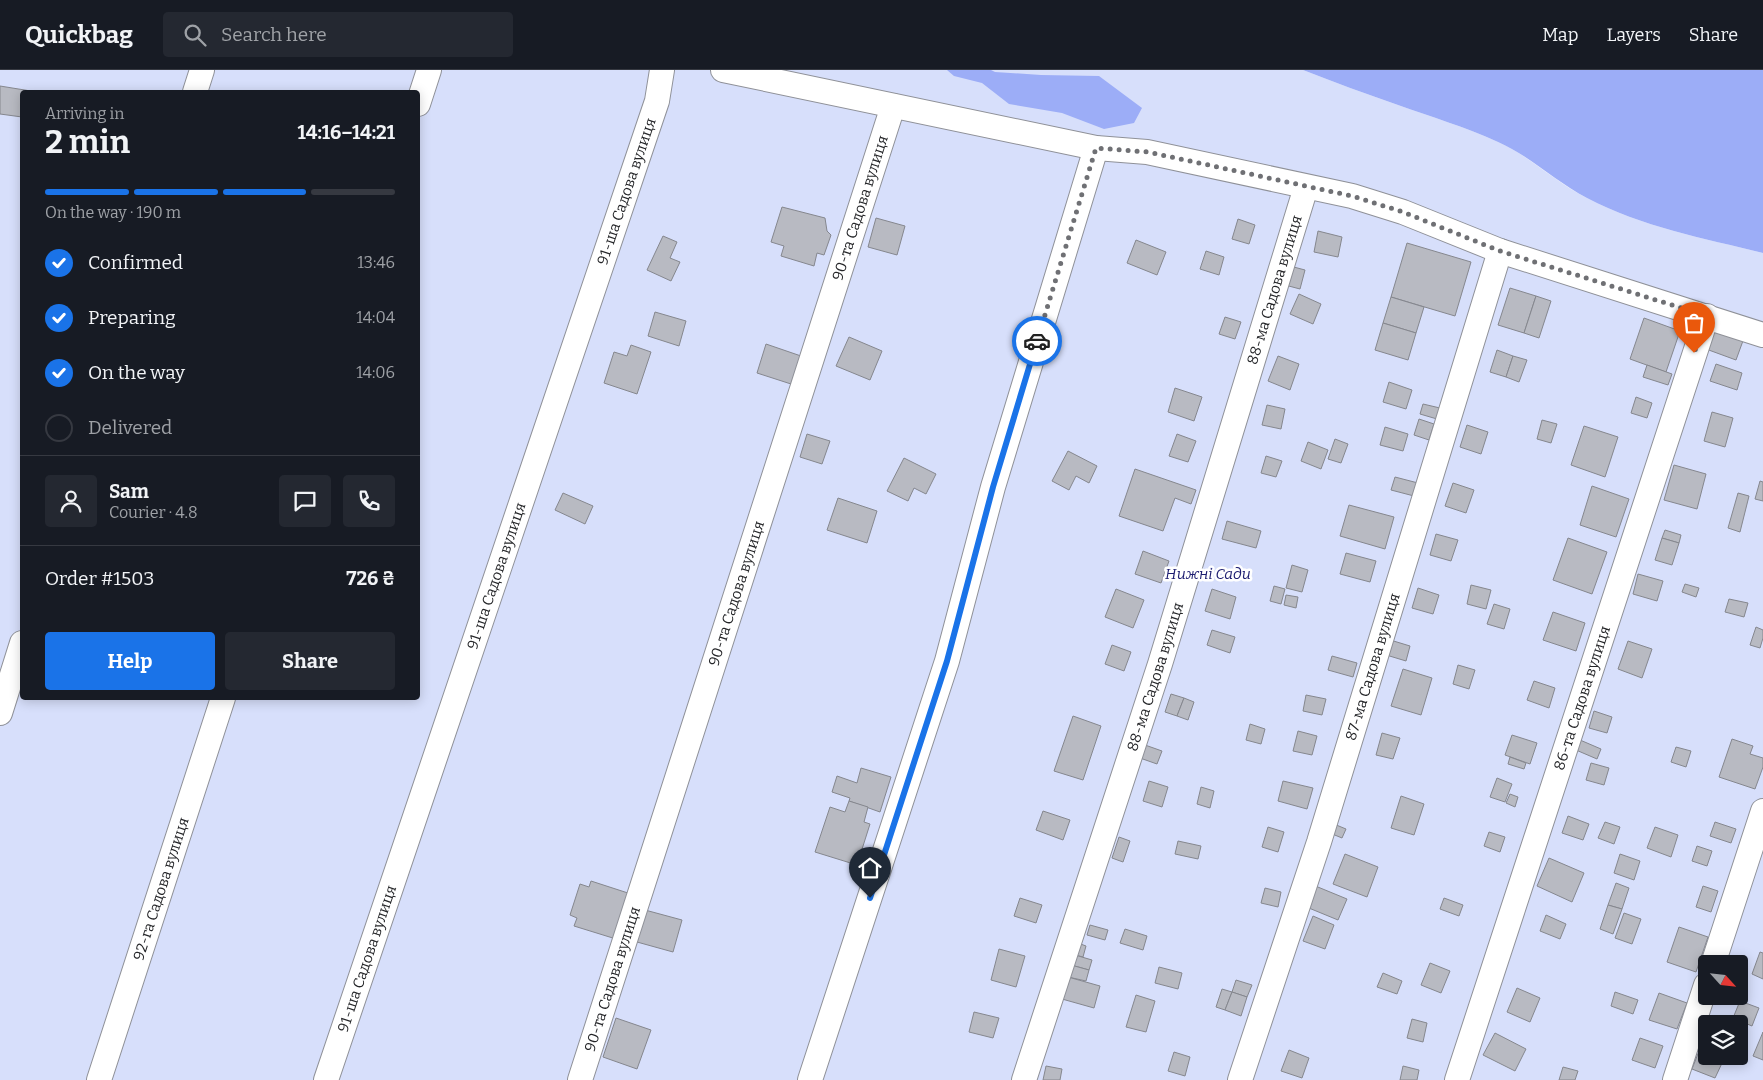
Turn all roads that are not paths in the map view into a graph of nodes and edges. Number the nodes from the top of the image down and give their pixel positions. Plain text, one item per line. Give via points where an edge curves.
1 (202, 70) edge
2 (429, 70) edge
3 (662, 70) edge
4 (723, 70) edge
5 (196, 90) edge
6 (420, 98) edge
7 (893, 106) junction
8 (1096, 148) junction
9 (1306, 187) junction
10 (1500, 251) junction
11 (1707, 316) junction
12 (1763, 335) edge
13 (20, 649) edge
14 (222, 700) edge
15 (0, 713) edge
16 (1763, 811) edge
17 (1716, 955) edge
18 (1699, 1005) edge
19 (99, 1080) edge
20 (326, 1080) edge
21 (580, 1080) edge
22 (810, 1080) edge
23 (1024, 1080) edge
24 (1240, 1080) edge
25 (1458, 1080) edge
26 (1675, 1080) edge

1 - 5 street
2 - 6 street
3 - 20 street, 91-ша Садова вулиця via 657,101
4 - 7 street
7 - 8 street
7 - 21 street, 90-та Садова вулиця
8 - 9 street via 1148,152
8 - 22 street via 993,487 947,661
9 - 10 street via 1352,196 1403,212
9 - 23 street, 88-ма Садова вулиця via 1160,664
10 - 11 street
10 - 24 street, 87-ма Садова вулиця via 1319,842
11 - 12 street
11 - 25 street, 86-та Садова вулиця
13 - 15 street
14 - 19 street, 92-га Садова вулиця
16 - 17 street
18 - 26 street

